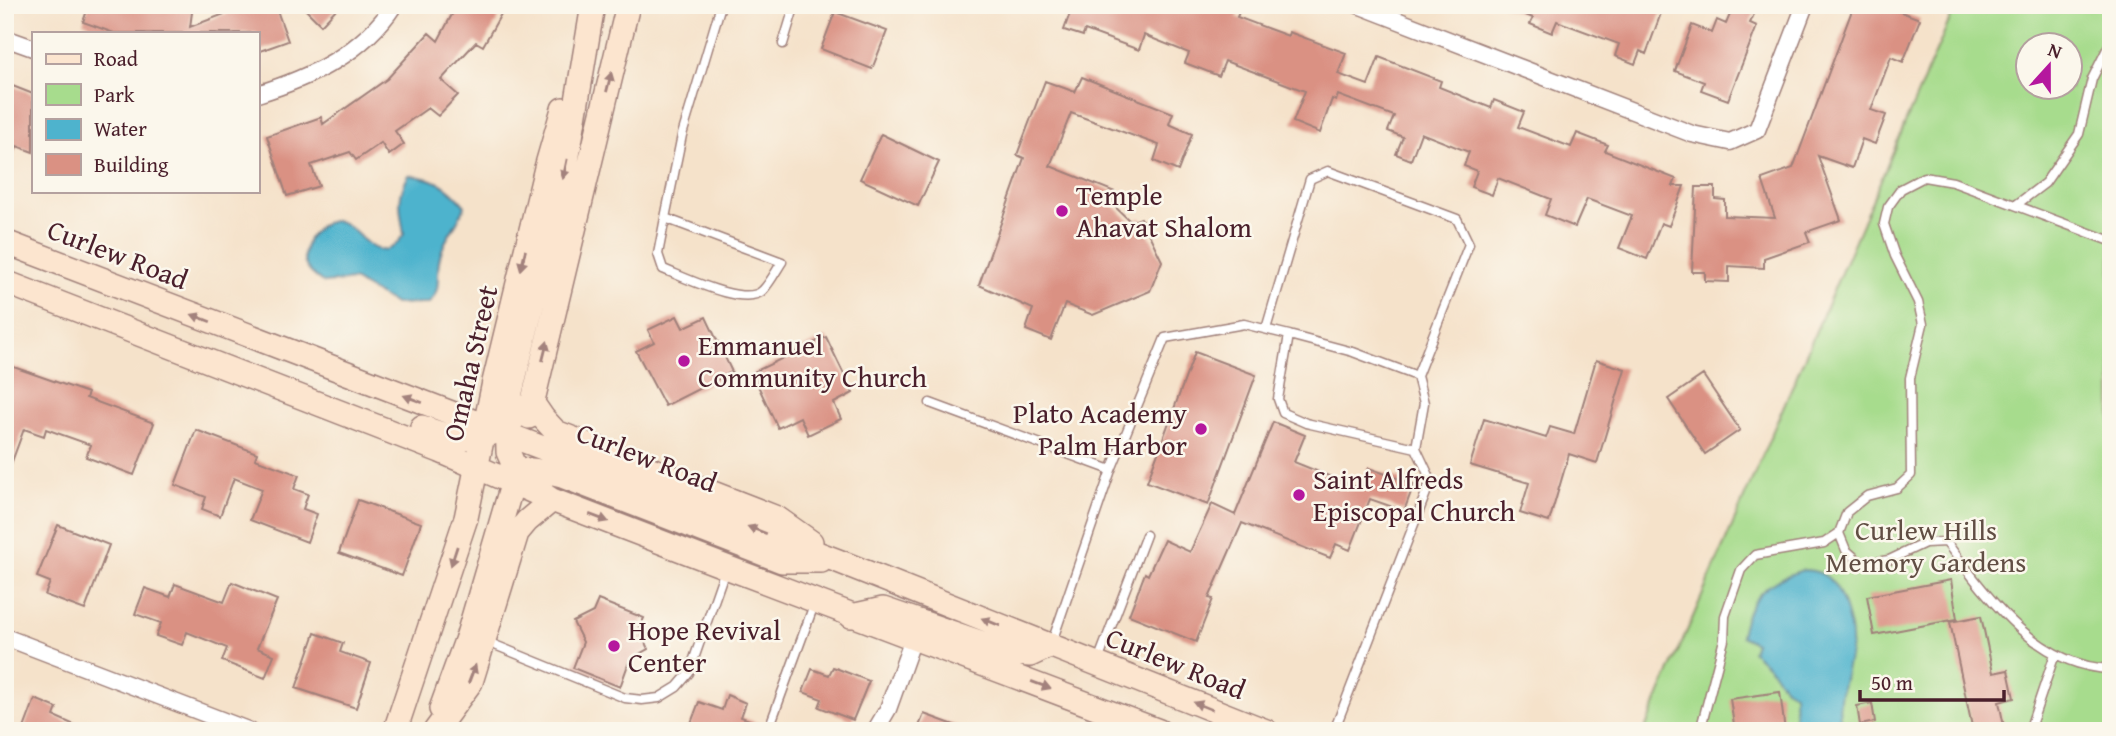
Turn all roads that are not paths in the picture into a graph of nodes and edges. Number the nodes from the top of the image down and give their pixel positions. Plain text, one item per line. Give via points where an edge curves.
1 (394, 5) edge
2 (593, 5) edge
3 (628, 5) edge
4 (721, 5) edge
5 (789, 5) edge
6 (1358, 5) edge
7 (1805, 5) edge
8 (5, 38) edge
9 (2111, 41) edge
10 (783, 44) dead end
11 (32, 48) edge
12 (259, 93) edge
13 (2016, 205) junction
14 (665, 218) junction
15 (2111, 241) edge
16 (5, 243) edge
17 (5, 282) edge
18 (1266, 329) junction
19 (1289, 335) junction
20 (1417, 376) junction
21 (532, 402) junction
22 (930, 403) dead end
23 (1416, 448) junction
24 (496, 452) junction
25 (1111, 470) junction
26 (552, 500) junction
27 (1839, 533) junction
28 (1146, 535) dead end
29 (838, 561) junction
30 (726, 567) junction
31 (815, 601) junction
32 (851, 616) junction
33 (5, 637) edge
34 (913, 639) junction
35 (484, 640) junction
36 (1051, 645) junction
37 (2055, 654) junction
38 (1097, 664) junction
39 (2111, 669) edge
40 (437, 723) edge
41 (241, 729) edge
42 (395, 731) edge
43 (768, 731) edge
44 (875, 731) edge
45 (1159, 731) edge
46 (1266, 731) edge
47 (1334, 731) edge
48 (1700, 731) edge
49 (2029, 731) edge

1 - 12 street via 364,39 334,62
2 -> 24 main road, Omaha Street via 546,168
21 -> 3 main road, Omaha Street
4 - 14 lane via 682,135
5 - 10 lane via 793,11
6 - 7 street via 1692,134 1730,142 1757,130
8 - 11 street
9 - 13 lane via 2092,79 2079,134 2045,183
13 - 15 lane
13 - 27 lane via 1953,181 1924,177 1900,189 1888,207 1884,224 1923,324 1910,378 1911,475 1897,488 1867,496 1847,512
14 - 14 lane via 769,257 782,262 762,291 739,297 663,269 658,254
24 -> 16 main road, Curlew Road via 457,416
17 - 24 main road, Curlew Road
18 - 19 lane
18 - 20 lane via 1310,178 1328,171 1457,219 1469,244
18 - 25 lane via 1244,324 1165,338
19 - 20 lane
19 - 23 lane via 1278,399 1283,413 1306,423
20 - 23 lane via 1424,403
21 - 24 main road, Omaha Street
21 - 29 main road via 556,432 778,518
22 - 25 lane
23 - 47 lane via 1431,480
24 - 26 main road, Curlew Road
29 -> 24 main road, Curlew Road
24 - 40 main road, Omaha Street via 468,635
24 -> 42 main road, Omaha Street via 466,519
25 - 36 lane
26 -> 30 main road, Curlew Road
26 - 35 main road via 517,533
27 - 37 lane via 1846,550 1862,564 1889,560 1925,543 1946,542 2022,631
27 - 48 lane via 1824,543 1755,555 1741,570 1725,616 1724,640
28 - 38 lane
36 -> 29 main road, Curlew Road
30 - 31 main road, Curlew Road
30 - 35 lane via 689,673 659,698 625,698
31 - 32 main road, Curlew Road
31 - 43 lane
32 - 34 main road, Curlew Road
32 - 36 main road via 883,609 1014,654 1030,655
33 - 41 street
34 - 44 street via 888,709
34 -> 45 main road, Curlew Road
40 -> 35 main road via 471,682
36 - 38 main road, Curlew Road
37 - 39 lane via 2091,668
37 - 49 lane
46 -> 38 main road, Curlew Road

